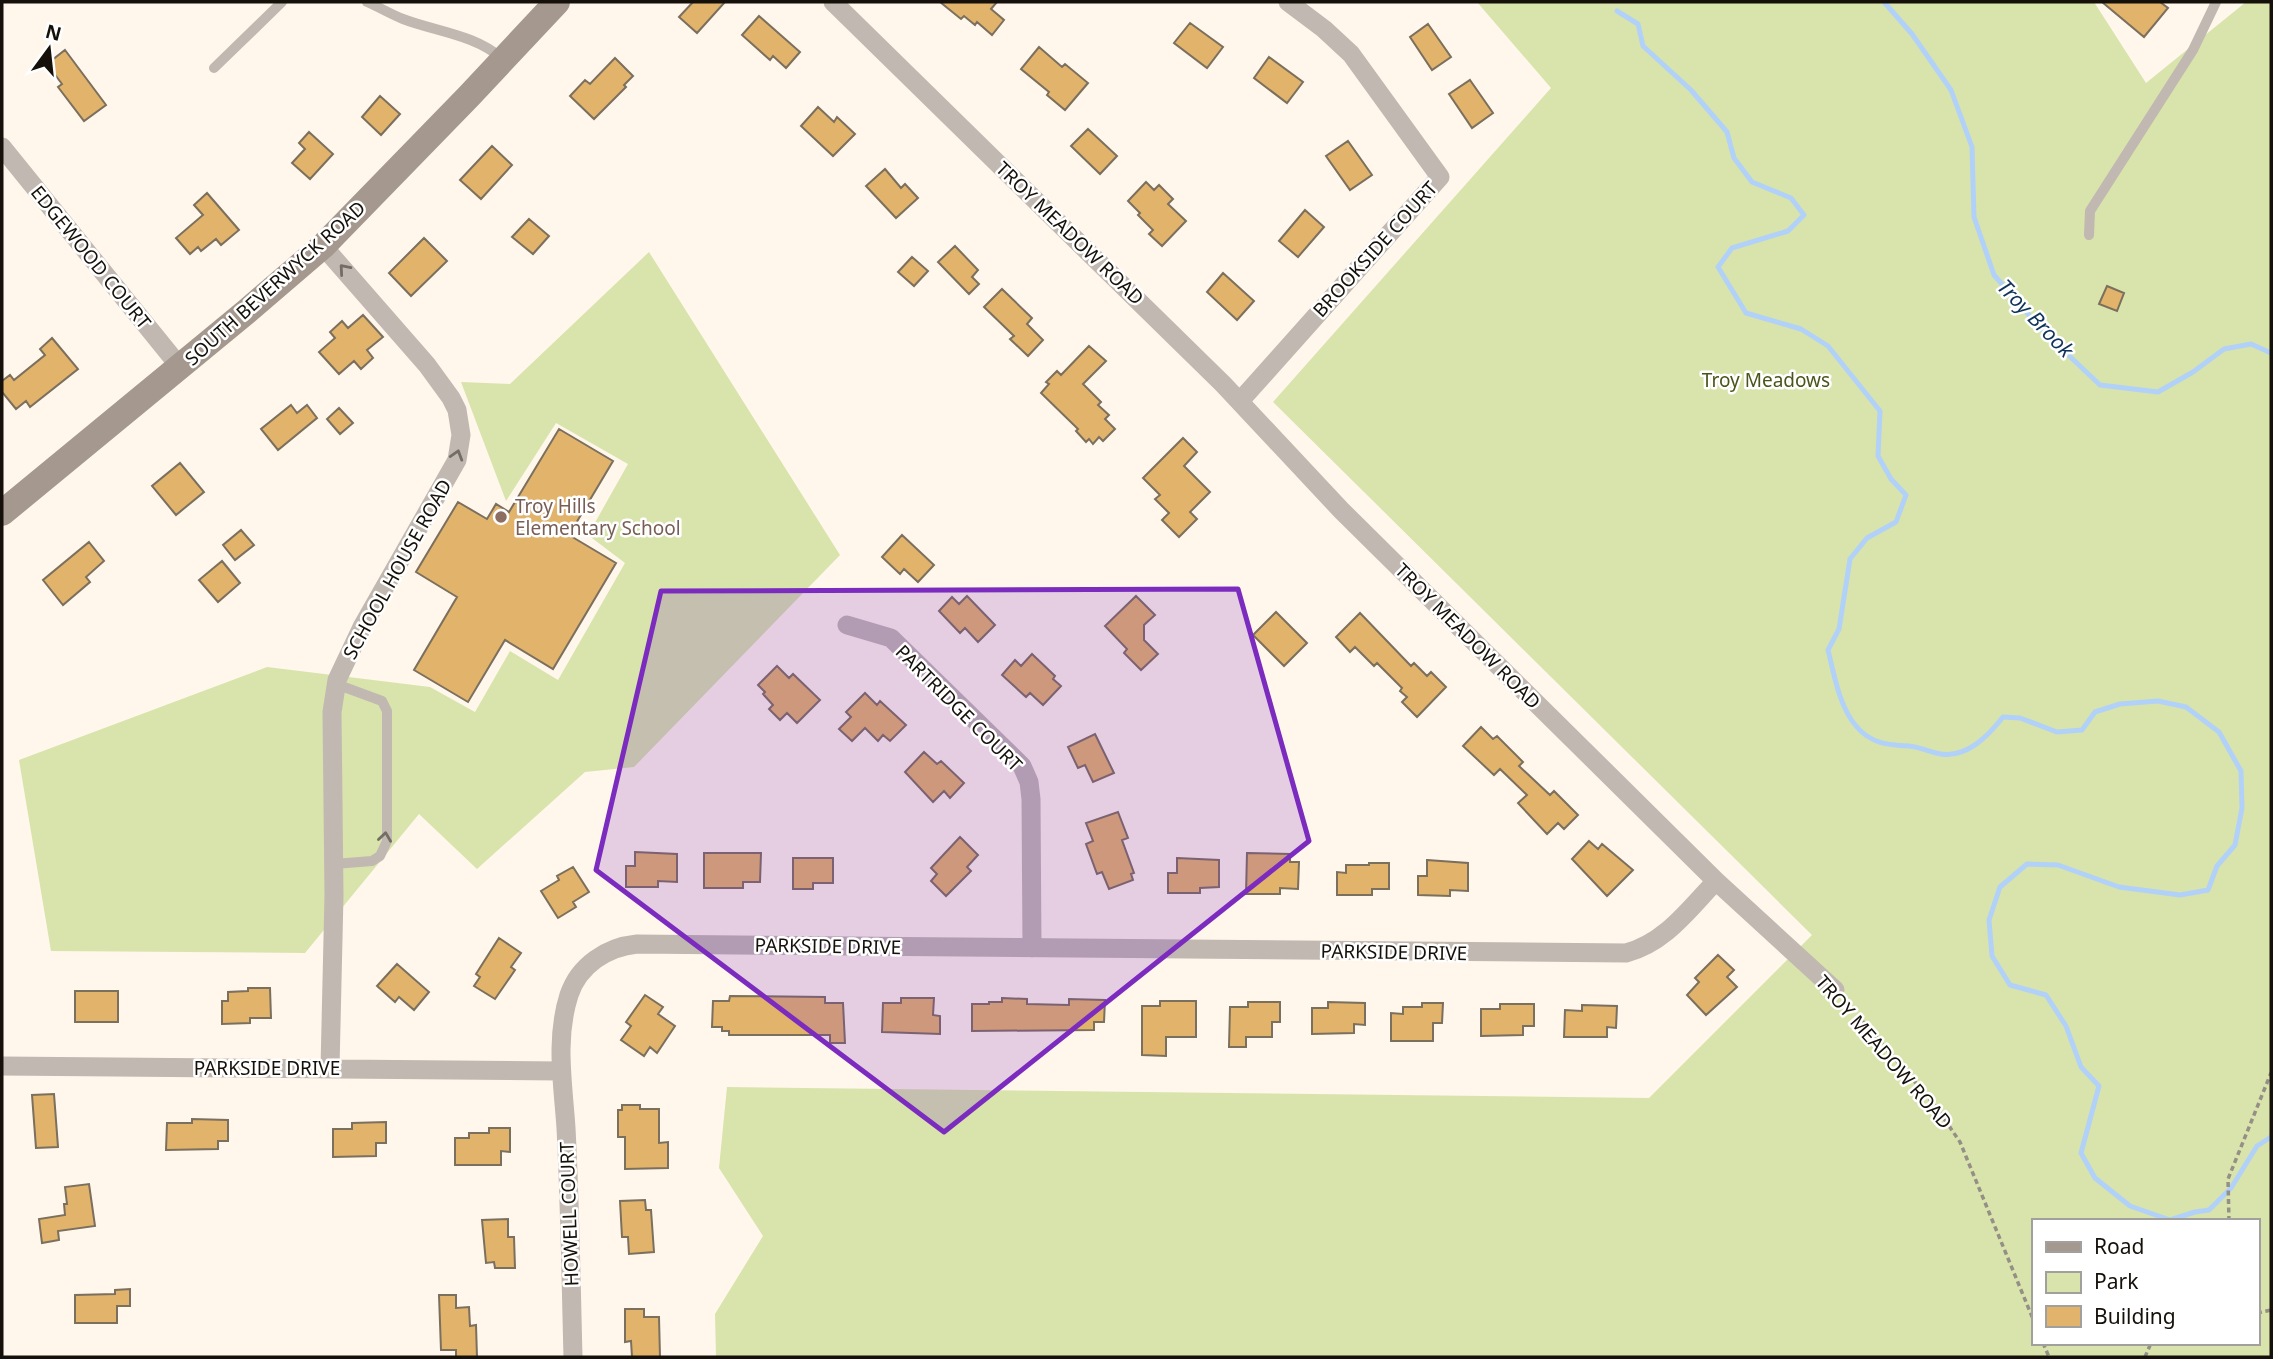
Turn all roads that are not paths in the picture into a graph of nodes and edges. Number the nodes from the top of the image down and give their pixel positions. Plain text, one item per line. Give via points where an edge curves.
1 (282, 2) edge
2 (367, 2) edge
3 (557, 2) edge
4 (833, 2) edge
5 (1288, 2) edge
6 (2216, 2) edge
7 (503, 59) junction
8 (214, 68) dead end
9 (2, 147) edge
10 (2089, 235) dead end
11 (323, 246) junction
12 (180, 367) junction
13 (1240, 401) junction
14 (2, 513) edge
15 (847, 625) dead end
16 (336, 684) junction
17 (334, 864) junction
18 (1716, 881) junction
19 (1032, 948) junction
20 (1835, 990) road end
21 (2, 1066) edge
22 (330, 1068) junction
23 (560, 1071) junction
24 (573, 1357) edge

1 - 8 lane
2 - 7 lane via 476,43
3 - 7 main road, SOUTH BEVERWYCK ROAD
4 - 13 street, TROY MEADOW ROAD
5 - 13 street, BROOKSIDE COURT via 1350,54 1440,177
6 - 10 lane via 2193,50 2090,211
7 - 11 main road, SOUTH BEVERWYCK ROAD
9 - 12 street, EDGEWOOD COURT
11 - 12 main road, SOUTH BEVERWYCK ROAD
16 -> 11 street, SCHOOL HOUSE ROAD via 362,627 457,460 460,422 451,398 427,365
12 - 14 main road, SOUTH BEVERWYCK ROAD
13 - 18 street, TROY MEADOW ROAD via 1340,510
15 - 19 street, PARTRIDGE COURT via 891,638 1022,766 1031,799
16 - 17 street, SCHOOL HOUSE ROAD via 332,712
17 -> 16 lane via 372,860 380,856 387,841 387,711 382,701
17 - 22 street, SCHOOL HOUSE ROAD
18 - 19 street, PARKSIDE DRIVE via 1661,938 1626,953
18 - 20 street, TROY MEADOW ROAD
19 - 23 street, PARKSIDE DRIVE via 625,945 591,962 570,993 562,1025
21 - 22 street, PARKSIDE DRIVE
22 - 23 street, PARKSIDE DRIVE
23 - 24 street, HOWELL COURT

